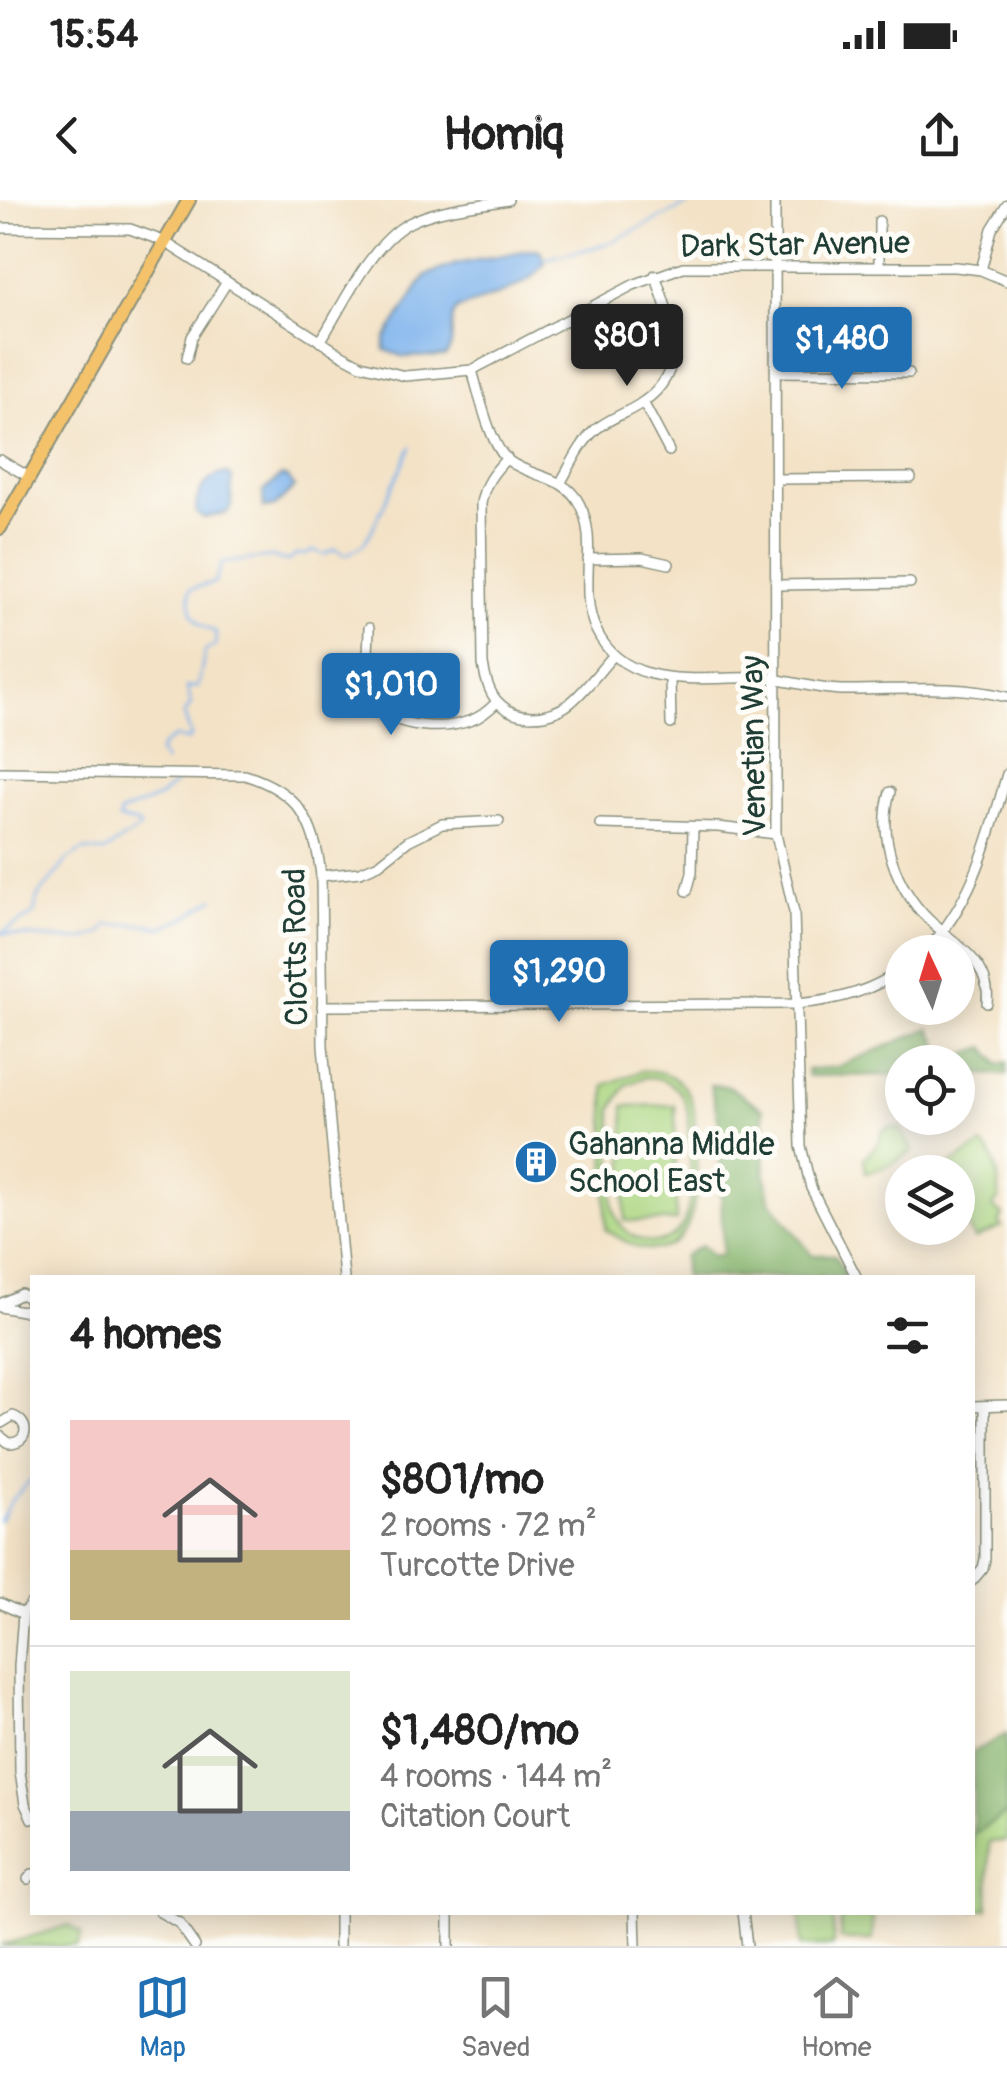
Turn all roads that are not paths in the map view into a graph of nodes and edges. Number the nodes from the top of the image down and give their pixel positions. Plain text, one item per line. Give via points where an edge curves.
1 (189, 200) edge
2 (508, 200) edge
3 (775, 200) edge
4 (473, 203) edge
5 (1007, 205) edge
6 (879, 220) dead end
7 (0, 228) edge
8 (163, 241) junction
9 (775, 266) junction
10 (880, 266) junction
11 (980, 270) junction
12 (654, 275) junction
13 (1007, 281) edge
14 (226, 282) junction
15 (320, 342) junction
16 (187, 358) dead end
17 (472, 370) junction
18 (776, 372) junction
19 (909, 373) dead end
20 (643, 402) junction
21 (670, 451) dead end
22 (506, 458) junction
23 (0, 460) edge
24 (29, 477) junction
25 (910, 478) dead end
26 (776, 479) junction
27 (561, 482) junction
28 (0, 528) edge
29 (588, 559) junction
30 (670, 564) dead end
31 (910, 582) dead end
32 (777, 585) junction
33 (369, 628) dead end
34 (613, 656) junction
35 (670, 679) junction
36 (776, 680) junction
37 (1007, 698) edge
38 (497, 702) junction
39 (671, 724) dead end
40 (0, 772) edge
41 (1007, 774) edge
42 (890, 792) dead end
43 (498, 821) dead end
44 (600, 824) dead end
45 (693, 827) junction
46 (776, 834) junction
47 (321, 876) junction
48 (687, 891) dead end
49 (943, 932) junction
50 (940, 935) edge
51 (885, 978) edge
52 (988, 1003) dead end
53 (796, 1004) junction
54 (322, 1006) junction
55 (344, 1275) edge
56 (855, 1275) edge
57 (1007, 1405) edge
58 (975, 1406) edge
59 (985, 1406) junction
60 (0, 1424) edge
61 (0, 1436) edge
62 (975, 1577) edge
63 (0, 1603) edge
64 (30, 1605) edge
65 (23, 1614) junction
66 (30, 1815) edge
67 (165, 1915) edge
68 (186, 1915) edge
69 (339, 1915) edge
70 (449, 1915) edge
71 (635, 1915) edge
72 (743, 1915) edge
73 (179, 1923) junction
74 (195, 1946) edge
75 (339, 1946) edge
76 (449, 1946) edge
77 (636, 1946) edge
78 (747, 1946) edge

1 - 8 highway
2 - 4 street
3 - 9 street, Venetian Way
4 - 15 street via 411,222 390,236
5 - 11 street via 992,228
6 - 10 street
7 - 8 street, Dark Star Avenue via 130,228
8 - 14 street, Dark Star Avenue
8 - 24 highway
9 - 10 street, Dark Star Avenue
9 - 12 street, Dark Star Avenue via 694,266
9 - 18 street, Venetian Way
10 - 11 street, Dark Star Avenue
11 - 13 street, Dark Star Avenue
12 - 17 street, Dark Star Avenue
12 - 20 street via 675,346 663,385
14 - 15 street, Dark Star Avenue
14 - 16 street via 192,337
15 - 17 street, Dark Star Avenue via 387,373
17 - 22 street
18 - 19 street
18 - 26 street, Venetian Way
20 - 21 street
20 - 27 street via 592,433
22 - 27 street
22 - 38 street via 481,504 483,664
23 - 24 street
24 - 28 highway
25 - 26 street
26 - 32 street, Venetian Way
27 - 29 street via 578,501
29 - 30 street
29 - 34 street via 595,628
31 - 32 street
32 - 36 street, Venetian Way
33 - 38 street via 375,701 401,722 457,724
34 - 35 street
34 - 38 street via 570,703 550,714 528,717
35 - 36 street
35 - 39 street
36 - 37 street via 806,688 958,688
36 - 46 street, Venetian Way
40 - 47 street, Clotts Road via 245,775 279,789 304,814
41 - 49 street via 986,850
42 - 49 street via 890,855 912,901
43 - 47 street via 442,824 360,872
44 - 45 street
45 - 46 street
45 - 48 street
46 - 53 street, Venetian Way via 794,912
47 - 54 street, Clotts Road
49 - 50 street
49 - 52 street via 978,964
51 - 53 street via 826,1002
53 - 54 street
53 - 56 street, Venetian Way via 803,1156 811,1188
54 - 55 street, Clotts Road
57 - 59 street
58 - 59 street
59 - 62 street via 986,1549
60 - 61 street via 13,1416 26,1428 13,1444
63 - 65 street
64 - 65 street
65 - 66 street via 20,1772
67 - 73 street
68 - 73 street
69 - 75 street
70 - 76 street
71 - 77 street
72 - 78 street
73 - 74 street

